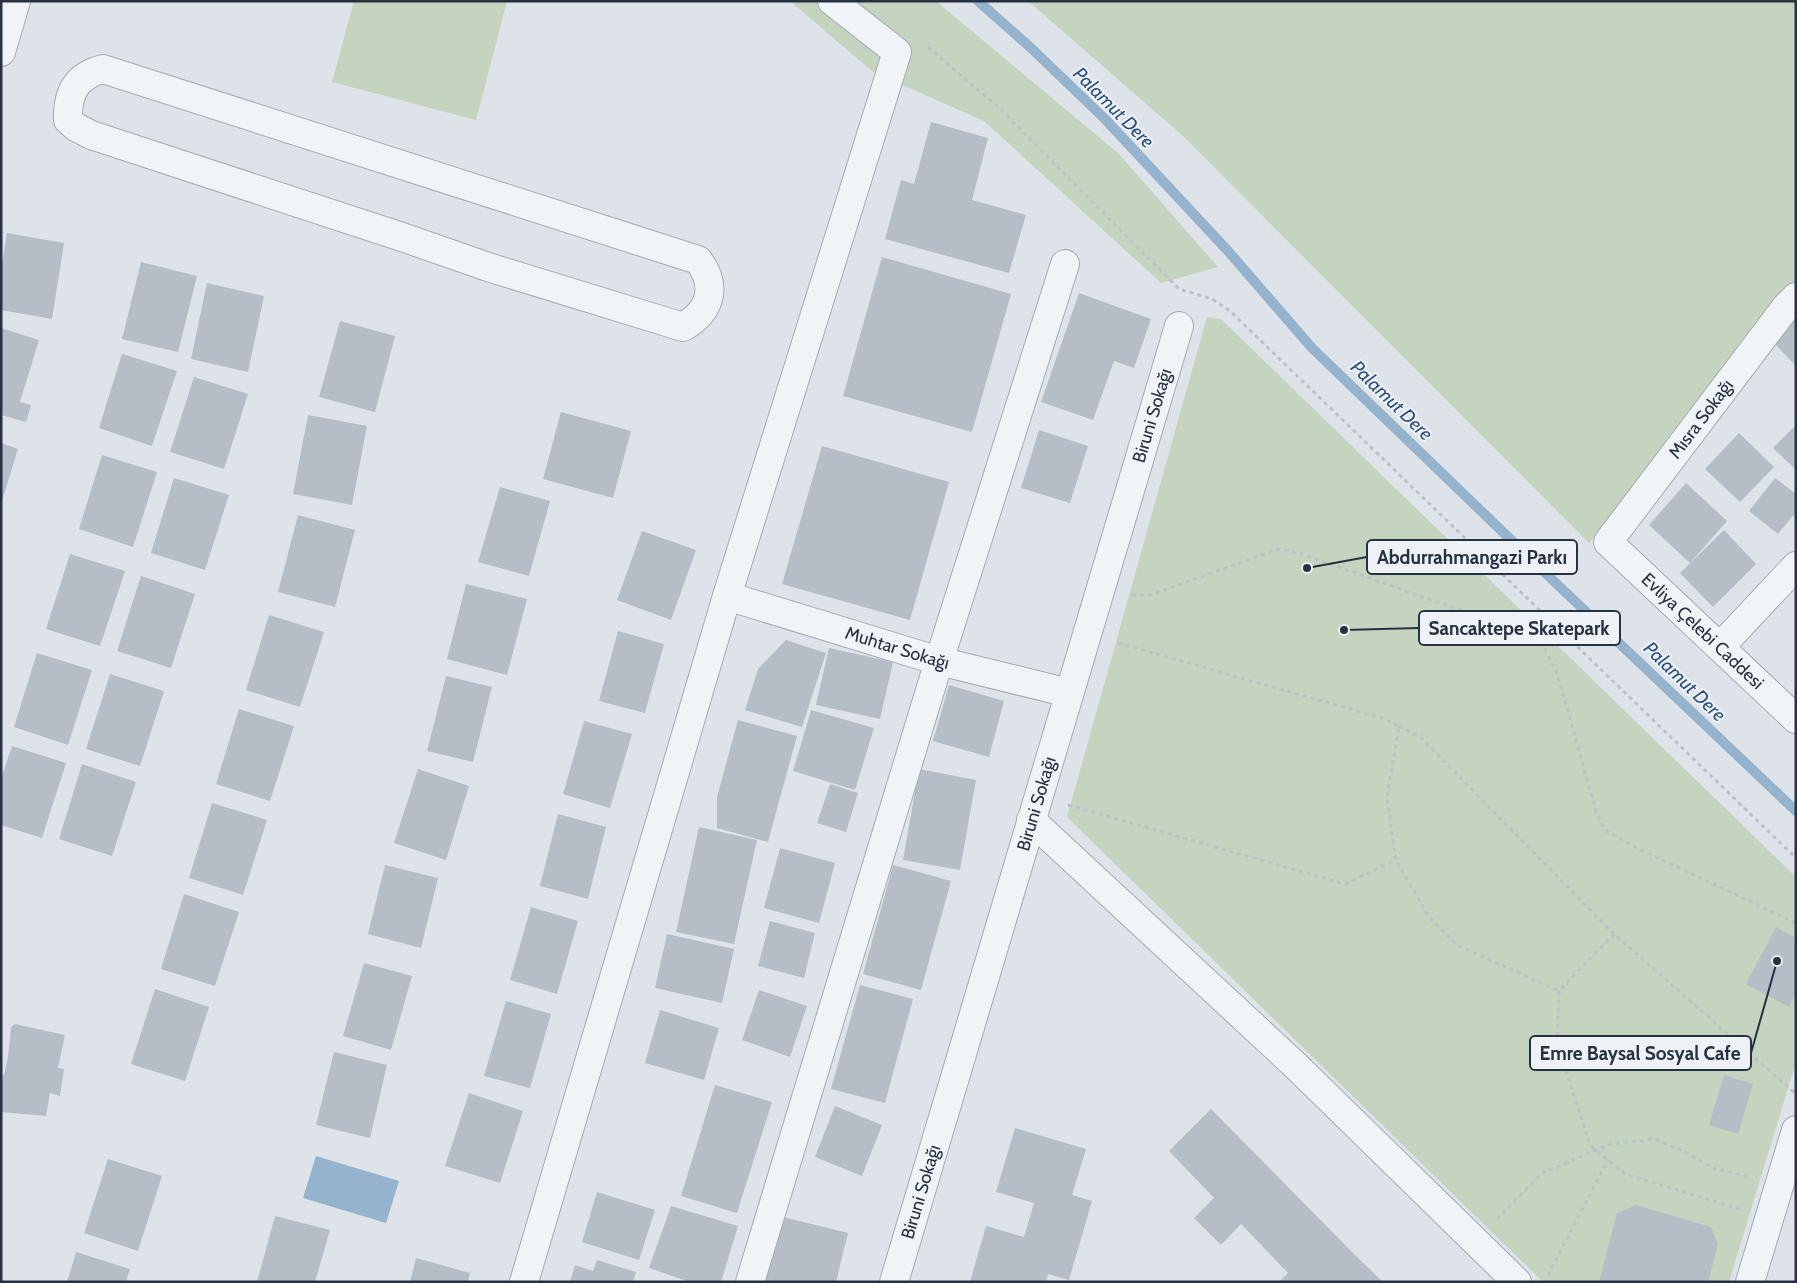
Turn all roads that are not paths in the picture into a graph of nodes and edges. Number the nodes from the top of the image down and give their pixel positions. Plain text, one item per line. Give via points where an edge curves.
1 (16, 1) edge
2 (832, 1) edge
3 (1, 52) edge
4 (68, 120) joint
5 (1065, 264) dead end
6 (1796, 297) edge
7 (1179, 326) dead end
8 (1608, 542) joint
9 (1796, 566) edge
10 (727, 596) junction
11 (1720, 647) junction
12 (940, 661) junction
13 (1069, 693) junction
14 (1796, 719) edge
15 (1035, 808) junction
16 (1796, 1130) edge
17 (524, 1282) edge
18 (750, 1282) edge
19 (894, 1282) edge
20 (1517, 1282) edge
21 (1750, 1282) edge

1 - 3 street
2 - 10 street via 897,52
4 - 4 street via 91,135 490,268 683,327 695,320 709,296 710,283 698,260 103,70 93,72 77,83 67,107
5 - 12 street
6 - 8 street, Mısra Sokağı
7 - 13 street, Biruni Sokağı
8 - 11 street, Evliya Çelebi Caddesi
9 - 11 street
10 - 12 street, Muhtar Sokağı
10 - 17 street
11 - 14 street, Evliya Çelebi Caddesi
12 - 13 street, Muhtar Sokağı
12 - 18 street
13 - 15 street, Biruni Sokağı
15 - 19 street, Biruni Sokağı
15 - 20 street
16 - 21 street

